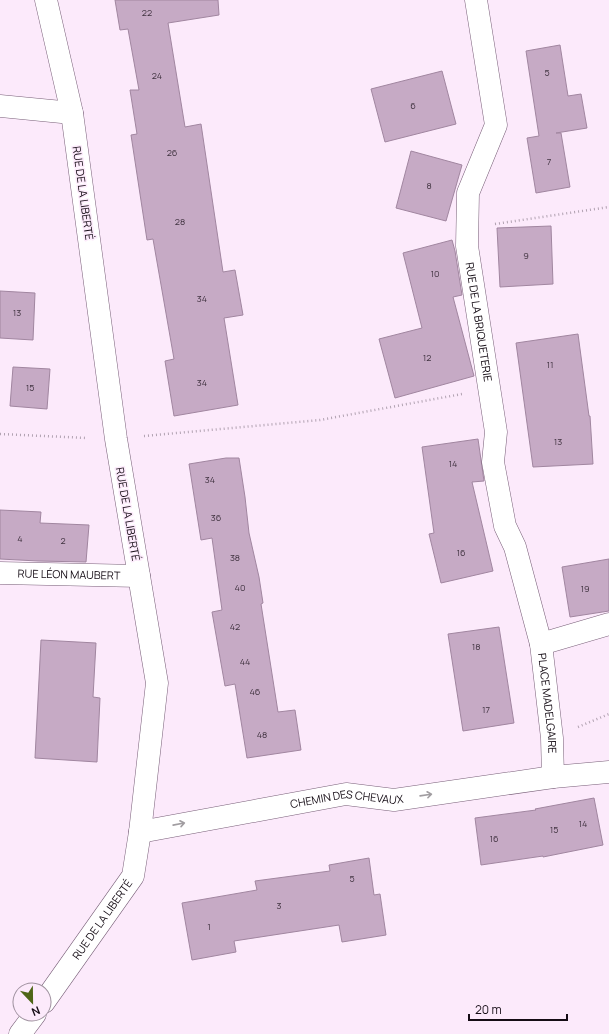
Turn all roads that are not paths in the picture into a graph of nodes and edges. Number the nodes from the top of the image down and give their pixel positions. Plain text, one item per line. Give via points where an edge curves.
1 (46, 0) edge
2 (476, 0) edge
3 (0, 106) edge
4 (72, 113) junction
5 (0, 573) edge
6 (139, 576) junction
7 (609, 624) edge
8 (541, 644) junction
9 (609, 772) edge
10 (553, 777) junction
11 (140, 832) junction
12 (52, 991) edge
13 (29, 1022) edge
14 (20, 1034) edge

1 - 4 street, RUE DE LA LIBERTÉ
2 - 8 street, RUE DE LA BRIQUETERIE via 496,125 468,193 466,246 496,432 493,462 505,526 515,547
3 - 4 street
4 - 6 street, RUE DE LA LIBERTÉ via 116,439
5 - 6 street, RUE LÉON MAUBERT
6 - 11 street, RUE DE LA LIBERTÉ via 157,683
7 - 8 street, PLACE MADELGAIRE
8 - 10 street, PLACE MADELGAIRE via 552,738
9 - 10 street
11 -> 10 street, CHEMIN DES CHEVAUX via 346,794 394,800
11 - 12 street, RUE DE LA LIBERTÉ via 133,876
13 - 14 street

